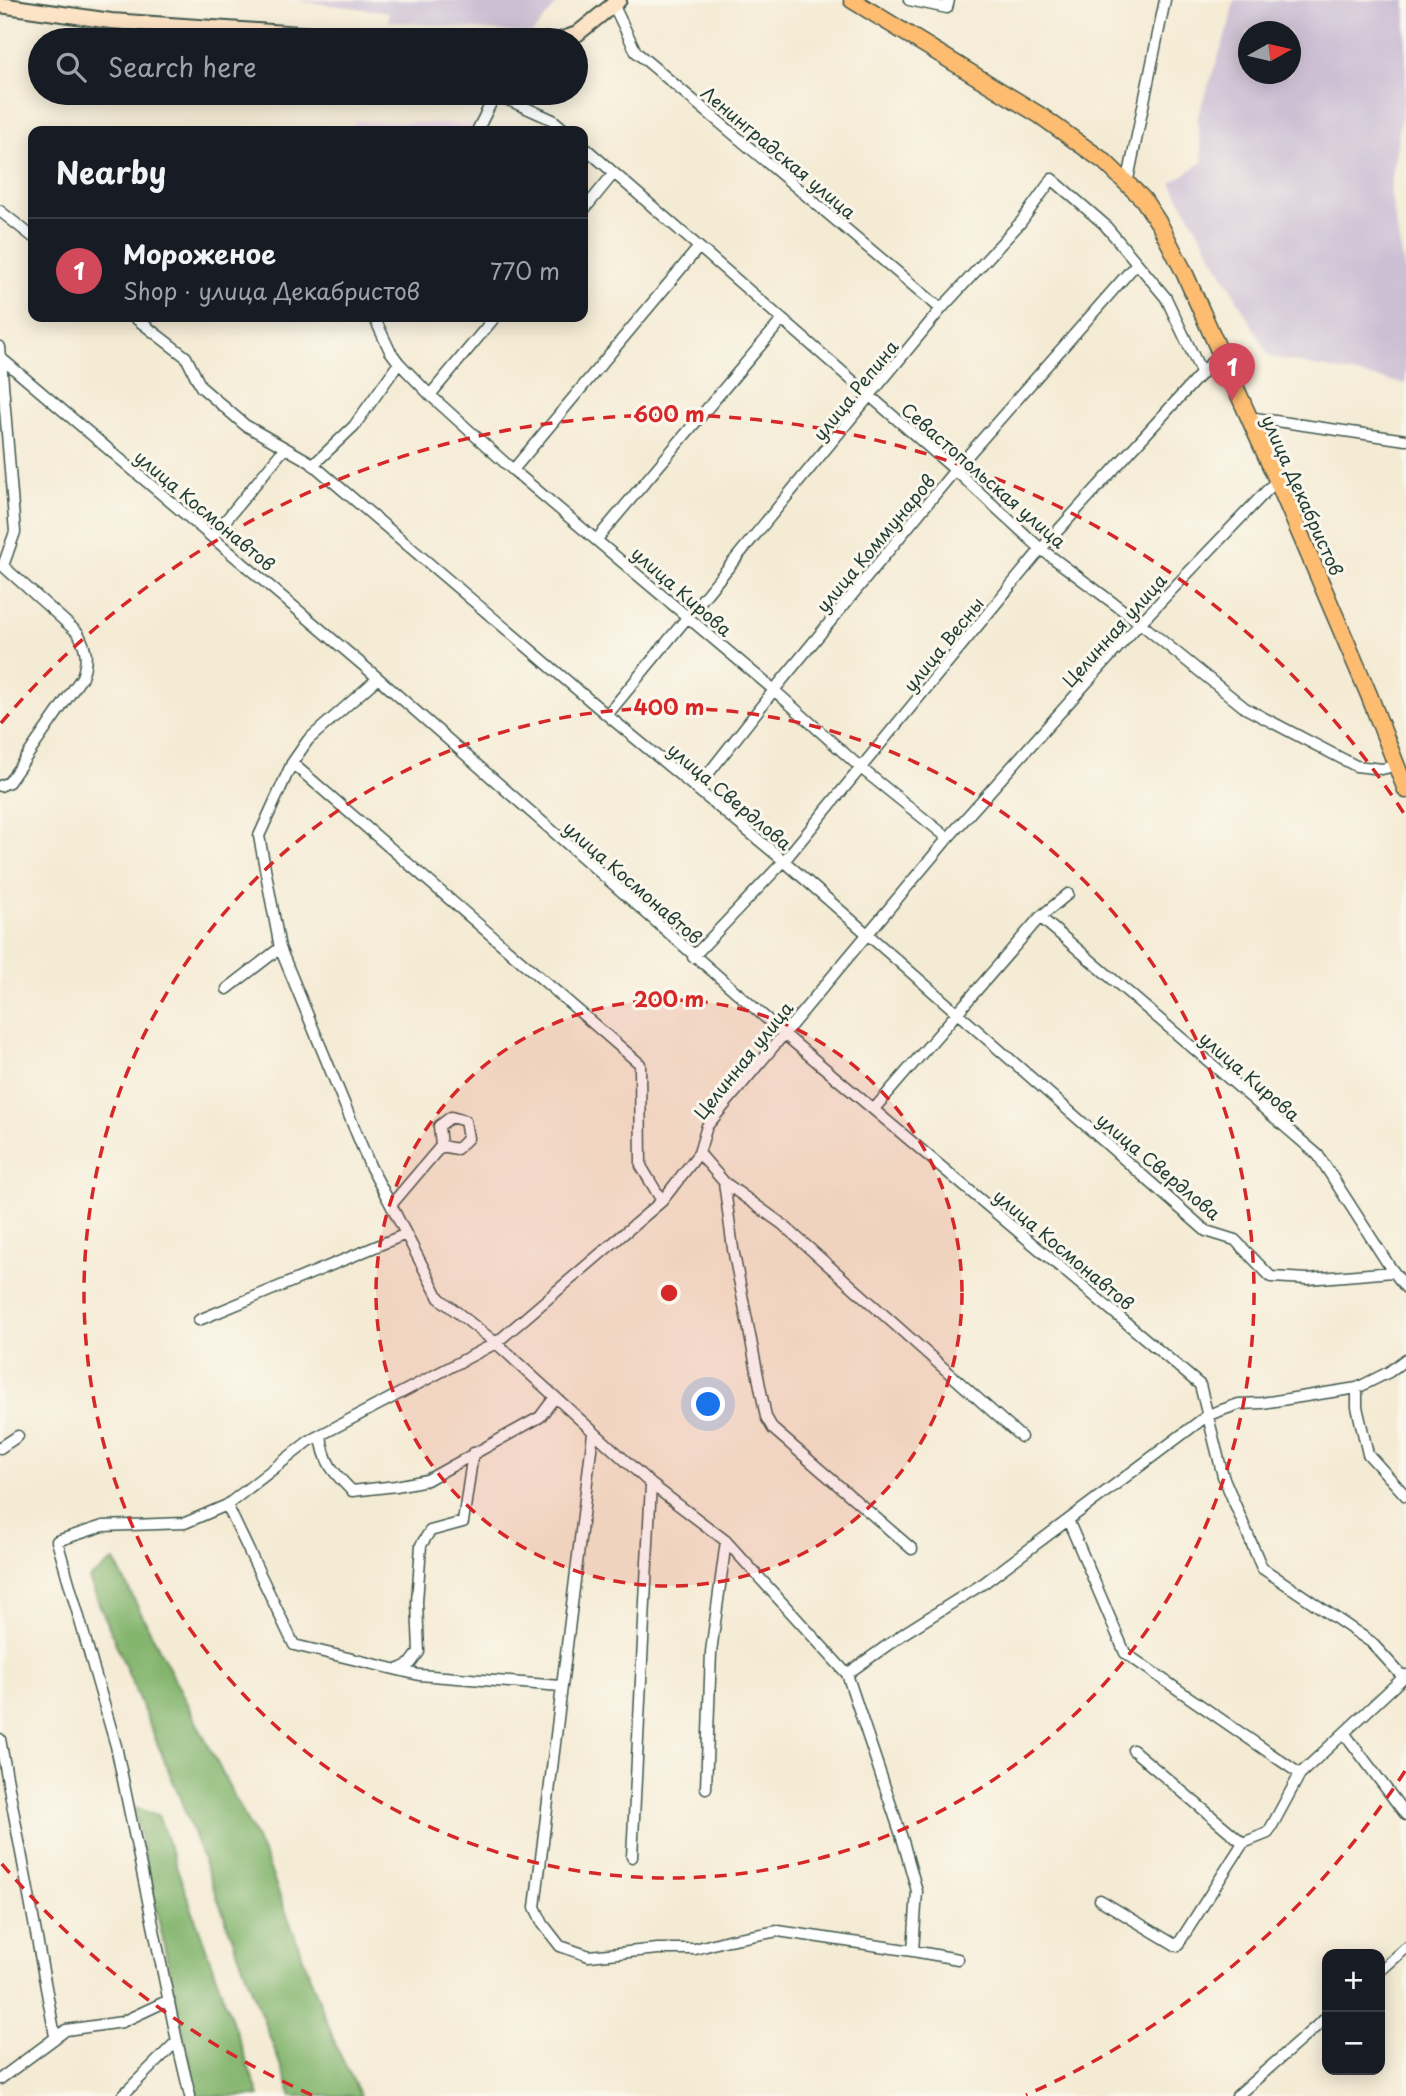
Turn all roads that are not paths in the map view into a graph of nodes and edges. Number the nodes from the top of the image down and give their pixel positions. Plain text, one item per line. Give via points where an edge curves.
1 (852, 0) edge
2 (909, 0) edge
3 (949, 0) edge
4 (1165, 0) edge
5 (616, 3) edge
6 (0, 5) edge
7 (213, 28) edge
8 (585, 28) edge
9 (490, 105) edge
10 (521, 105) edge
11 (480, 126) edge
12 (560, 126) edge
13 (588, 150) edge
14 (614, 173) junction
15 (1127, 184) junction
16 (588, 205) edge
17 (0, 211) edge
18 (28, 233) edge
19 (699, 247) junction
20 (1137, 263) junction
21 (941, 309) junction
22 (782, 320) junction
23 (141, 322) edge
24 (376, 322) edge
25 (491, 322) edge
26 (0, 347) edge
27 (1220, 353) junction
28 (1, 358) edge
29 (399, 363) junction
30 (1202, 374) junction
31 (430, 395) junction
32 (870, 397) junction
33 (1248, 417) junction
34 (1406, 440) edge
35 (284, 449) junction
36 (313, 465) junction
37 (513, 470) junction
38 (956, 471) junction
39 (1277, 480) junction
40 (212, 537) junction
41 (597, 538) junction
42 (1041, 549) junction
43 (688, 617) junction
44 (1140, 622) junction
45 (379, 678) junction
46 (774, 690) junction
47 (607, 715) junction
48 (292, 763) junction
49 (1398, 765) junction
50 (862, 769) junction
51 (0, 786) edge
52 (697, 788) junction
53 (1406, 790) edge
54 (948, 838) junction
55 (784, 861) junction
56 (1068, 894) dead end
57 (1040, 917) junction
58 (866, 934) junction
59 (280, 948) junction
60 (693, 957) junction
61 (227, 989) dead end
62 (958, 1014) junction
63 (783, 1034) junction
64 (874, 1109) junction
65 (441, 1146) dead end
66 (699, 1153) junction
67 (724, 1182) junction
68 (662, 1202) junction
69 (391, 1205) junction
70 (406, 1234) junction
71 (1393, 1272) junction
72 (1406, 1288) edge
73 (199, 1320) dead end
74 (496, 1343) junction
75 (1406, 1359) edge
76 (1357, 1388) junction
77 (555, 1397) junction
78 (1208, 1415) junction
79 (593, 1433) junction
80 (321, 1435) junction
81 (18, 1436) dead end
82 (1021, 1437) dead end
83 (0, 1448) edge
84 (473, 1453) junction
85 (651, 1483) junction
86 (1406, 1496) edge
87 (227, 1505) junction
88 (1068, 1520) junction
89 (726, 1541) junction
90 (912, 1549) dead end
91 (397, 1670) junction
92 (847, 1674) junction
93 (1404, 1676) edge
94 (561, 1686) junction
95 (1345, 1734) junction
96 (0, 1739) edge
97 (1133, 1750) dead end
98 (1300, 1774) junction
99 (706, 1788) dead end
100 (1406, 1815) edge
101 (1242, 1843) junction
102 (632, 1857) dead end
103 (1101, 1900) dead end
104 (1406, 1948) edge
105 (914, 1951) junction
106 (958, 1959) dead end
107 (1385, 1967) edge
108 (169, 2000) junction
109 (1322, 2021) edge
110 (55, 2036) junction
111 (177, 2041) junction
112 (0, 2079) edge
113 (122, 2096) edge
114 (190, 2096) edge
115 (1237, 2096) edge

1 - 15 main road, улица Декабристов via 1041,116 1105,162
2 - 3 street via 947,8
4 - 15 street
5 - 8 street
5 - 21 street, Ленинградская улица via 636,52
6 - 7 street via 111,21
9 - 11 street
10 - 12 street
13 - 14 street, Севастопольская улица
14 - 16 street
14 - 19 street, Севастопольская улица
15 - 27 main road, улица Декабристов via 1160,225
17 - 18 street
19 - 22 street, Севастопольская улица
19 - 37 street
20 - 21 street, улица Репина via 1104,224 1052,179 1021,222
20 - 30 street via 1166,298
20 - 38 street, улица Коммунаров
21 - 32 street, улица Репина
22 - 32 street, Севастопольская улица
22 - 41 street
23 - 35 street, улица Свердлова via 186,358 201,387 245,425
24 - 29 street, улица Кирова
25 - 31 street
26 - 28 street
27 - 30 street, улица Весны
27 - 33 main road, улица Декабристов
28 - 40 street, улица Космонавтов
28 - 51 street via 15,532 3,566 78,633 87,662 82,677 9,782
29 - 31 street, улица Кирова
29 - 36 street via 354,426
30 - 42 street, улица Весны
31 - 37 street, улица Кирова
32 - 38 street, Севастопольская улица
32 - 43 street, улица Репина
33 - 34 street
33 - 39 main road, улица Декабристов
35 - 36 street, улица Свердлова
35 - 40 street
36 - 47 street, улица Свердлова
37 - 41 street, улица Кирова
38 - 42 street, Севастопольская улица
38 - 46 street, улица Коммунаров
39 - 44 street, Целинная улица
39 - 49 main road, улица Декабристов
40 - 45 street, улица Космонавтов
41 - 43 street, улица Кирова
42 - 44 street, Севастопольская улица
42 - 50 street, улица Весны
43 - 46 street, улица Кирова
43 - 47 street, улица Репина
44 - 49 street, Севастопольская улица via 1245,708 1356,766 1382,769
44 - 54 street, Целинная улица
45 - 48 street via 308,740
45 - 60 street, улица Космонавтов
46 - 50 street, улица Кирова
46 - 52 street, улица Коммунаров
47 - 52 street, улица Свердлова
48 - 59 street via 259,836
48 - 68 street via 640,1064 641,1166
49 - 53 main road, улица Декабристов
50 - 54 street, улица Кирова
50 - 55 street, улица Весны
52 - 55 street, улица Свердлова
54 - 58 street, Целинная улица
55 - 58 street, улица Свердлова
55 - 60 street, улица Весны
56 - 57 street
57 - 62 street
57 - 71 street, улица Кирова via 1318,1155
58 - 62 street, улица Свердлова
58 - 63 street, Целинная улица
59 - 61 street
59 - 69 street via 370,1166
60 - 63 street, улица Космонавтов
62 - 64 street
62 - 71 street, улица Свердлова via 1206,1231 1235,1240 1270,1277 1308,1279
63 - 64 street, улица Космонавтов
63 - 66 street, Целинная улица via 707,1126
64 - 78 street, улица Космонавтов via 1200,1385
65 - 69 street
66 - 67 street
66 - 68 street, Целинная улица
67 - 82 street via 782,1224
67 - 90 street via 766,1418 773,1429
68 - 74 street, Целинная улица
69 - 70 street
70 - 73 street
70 - 74 street via 439,1298
71 - 72 street, улица Кирова
74 - 77 street
74 - 80 street, Целинная улица
75 - 76 street
76 - 78 street via 1239,1404
76 - 86 street via 1368,1454
77 - 79 street
77 - 84 street via 540,1417
78 - 88 street
78 - 93 street, улица Космонавтов via 1223,1476 1262,1568 1371,1642
79 - 85 street
79 - 94 street
80 - 84 street via 323,1454 352,1491 427,1480
80 - 87 street, Целинная улица
81 - 83 street
84 - 91 street via 463,1522 430,1531 421,1545 419,1652
85 - 89 street
85 - 102 street
87 - 91 street via 294,1645
87 - 108 street, Целинная улица via 185,1523 103,1526 58,1541 116,1746
88 - 92 street via 984,1583
88 - 98 street via 1125,1653
89 - 92 street
89 - 99 street via 711,1652
91 - 94 street
92 - 105 street via 917,1891
93 - 95 street
94 - 105 street via 536,1907 560,1946 589,1956 695,1949 778,1931
95 - 98 street
95 - 100 street
96 - 110 street
97 - 101 street
98 - 101 street via 1268,1833
101 - 103 street via 1177,1946
104 - 107 street
105 - 106 street
108 - 110 street via 122,2022 66,2029
108 - 111 street
109 - 115 street
110 - 112 street
111 - 113 street
111 - 114 street

